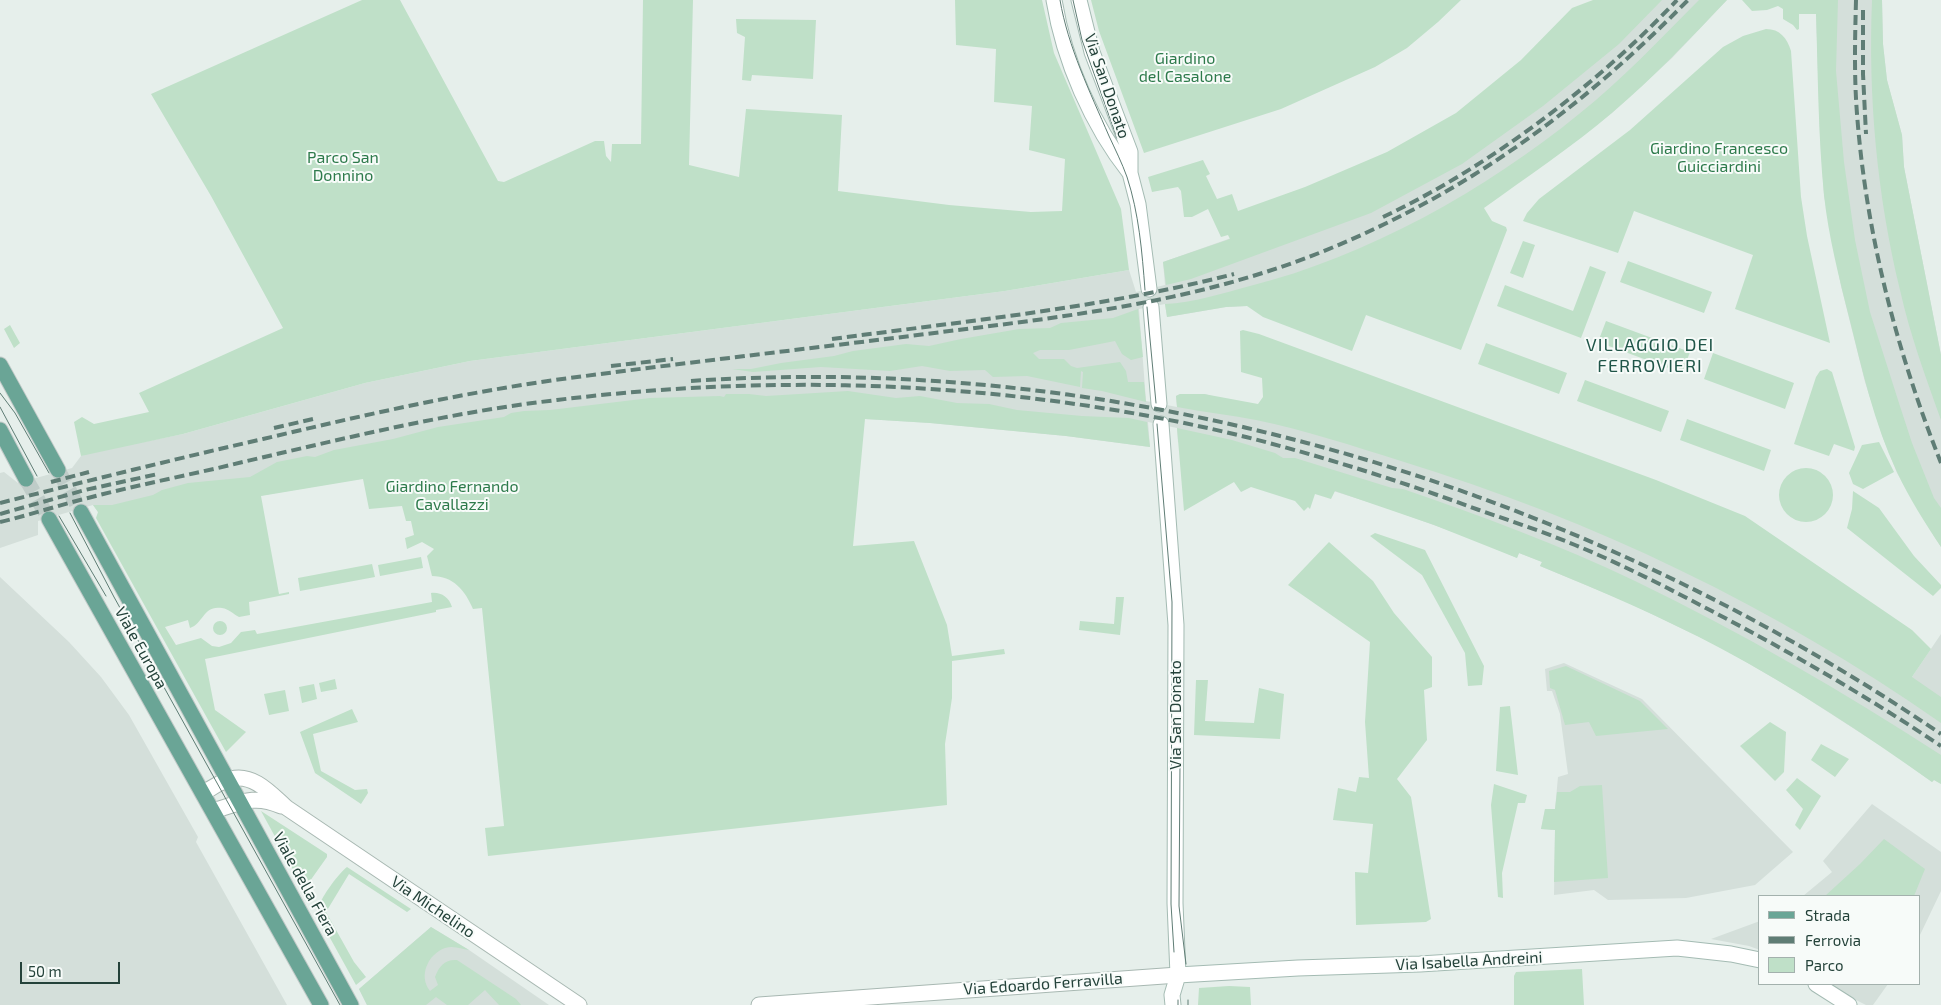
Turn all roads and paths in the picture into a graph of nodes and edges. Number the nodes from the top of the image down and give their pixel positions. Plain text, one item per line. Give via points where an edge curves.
1 (1054, 0) edge
2 (1079, 0) edge
3 (1130, 173) junction
4 (1149, 289) dead end
5 (1151, 307) dead end
6 (0, 365) edge
7 (1159, 404) dead end
8 (1160, 424) dead end
9 (0, 430) edge
10 (58, 470) tunnel mouth
11 (26, 479) tunnel mouth
12 (81, 512) tunnel mouth
13 (49, 519) tunnel mouth
14 (228, 780) junction
15 (203, 793) junction
16 (241, 803) junction
17 (287, 808) junction
18 (213, 811) junction
19 (1758, 960) edge
20 (1178, 975) junction
21 (1818, 985) edge
22 (320, 1005) edge
23 (351, 1005) edge
24 (579, 1005) edge
25 (759, 1005) edge
26 (1172, 1005) edge
27 (1849, 1005) edge

1 - 3 main road, Via San Donato via 1072,66 1091,115
2 - 3 main road, Via San Donato via 1092,52 1130,152
3 - 4 main road, Via San Donato via 1138,204
5 - 7 main road
6 - 10 main road
8 - 20 main road, Via San Donato via 1176,625 1175,903
9 - 11 main road
12 - 14 main road, Viale Europa
13 - 15 main road, Viale Europa
14 - 15 main road
14 - 16 main road, Viale della Fiera
14 - 17 main road, Via Michelino via 240,779 258,784
15 - 18 main road
16 - 17 main road, Via Michelino via 265,799
16 - 18 main road, Via Michelino
16 - 23 main road, Viale della Fiera
17 - 24 main road, Via Michelino
18 - 22 main road
19 - 20 main road, Via Isabella Andreini via 1677,948
20 - 25 main road, Via Edoardo Ferravilla
20 - 26 main road, Via San Donato
21 - 27 main road

